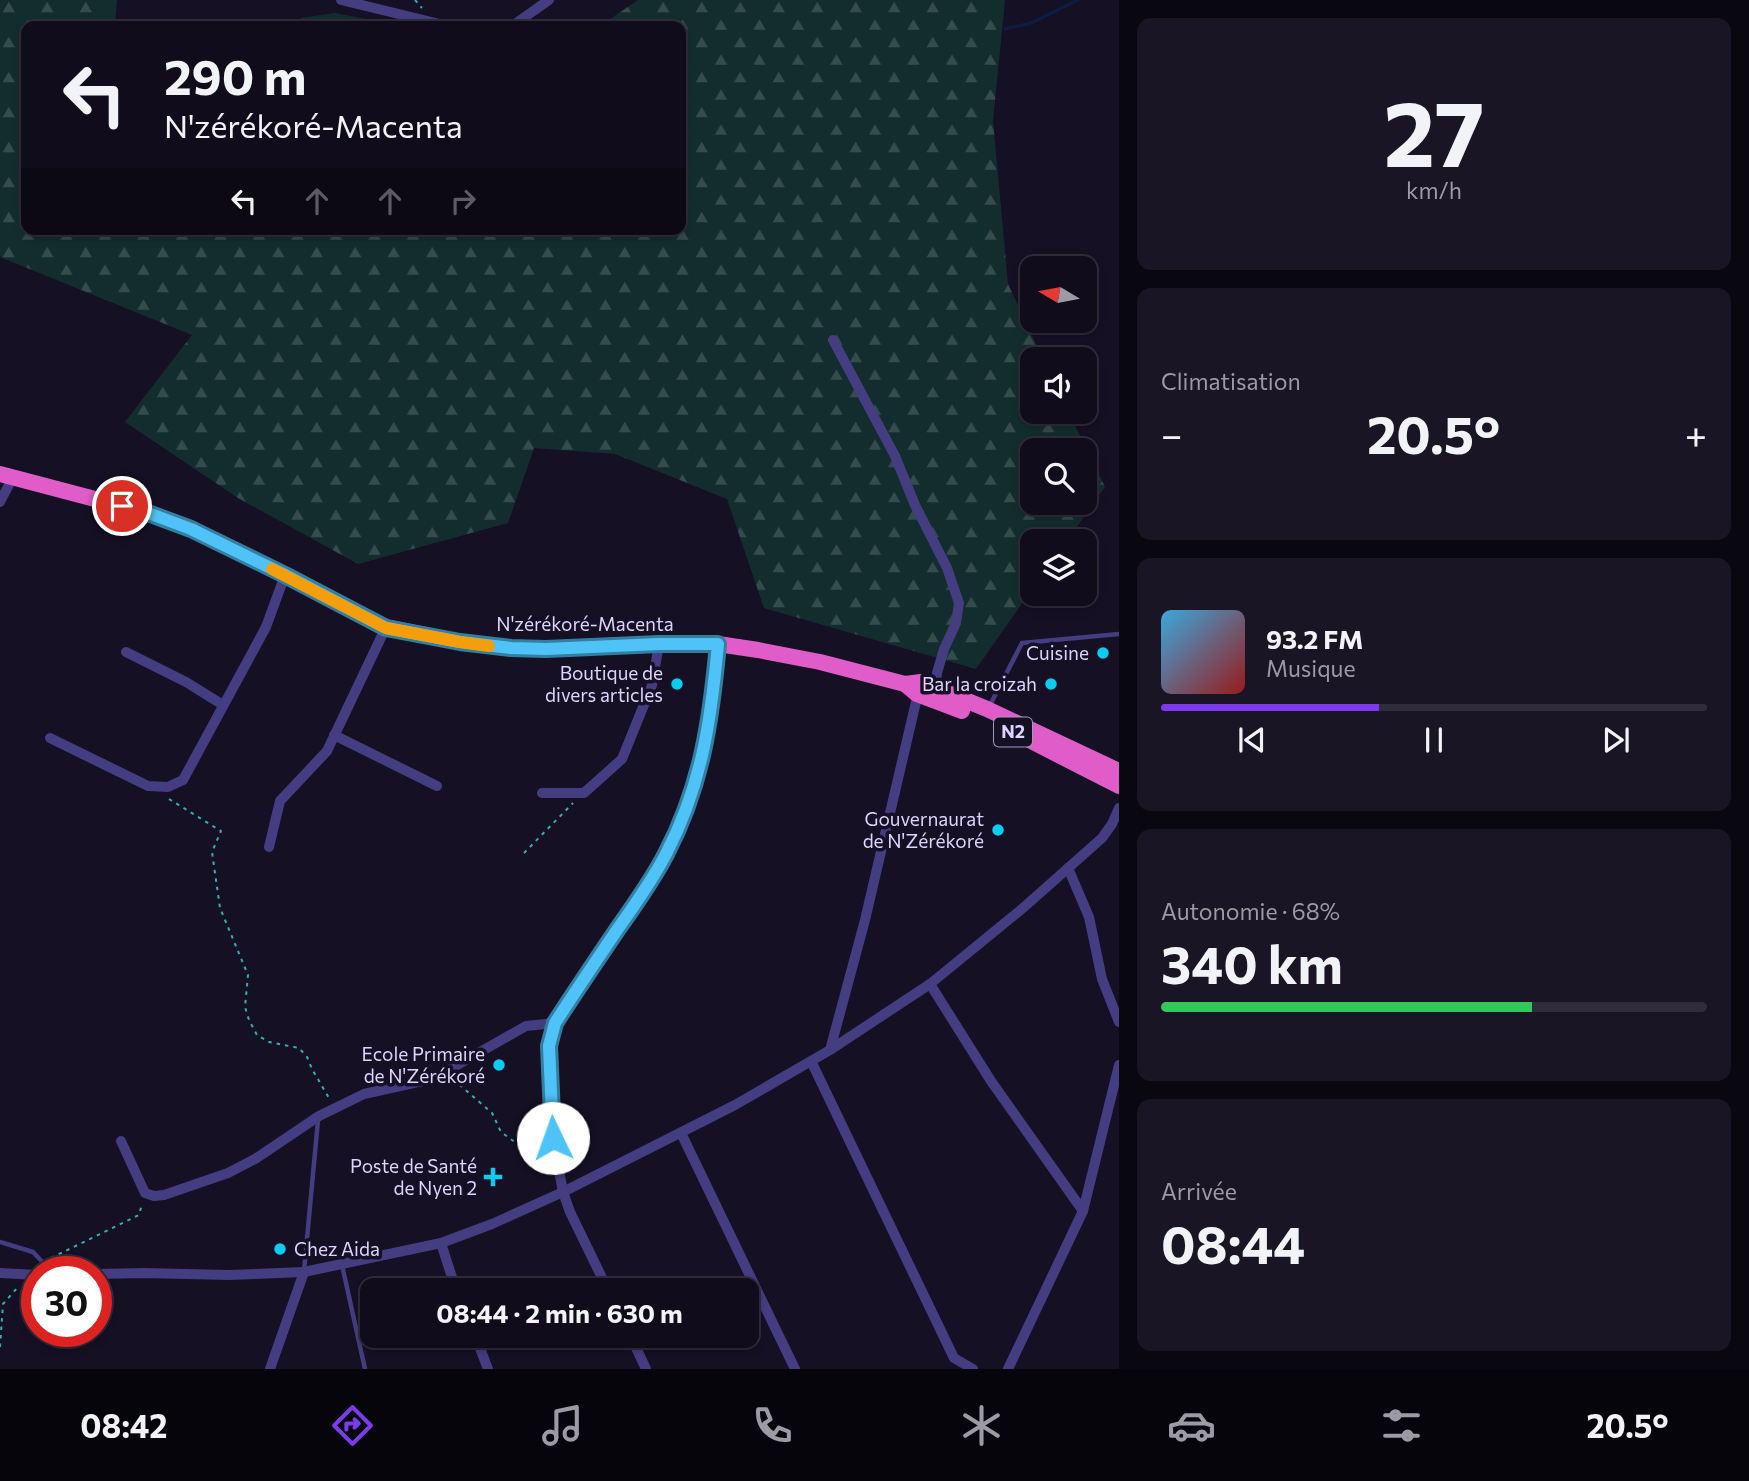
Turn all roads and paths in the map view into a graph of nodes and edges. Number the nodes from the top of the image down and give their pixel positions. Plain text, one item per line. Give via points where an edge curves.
1 (341, 0) edge
2 (549, 0) edge
3 (427, 21) edge
4 (519, 21) edge
5 (833, 340) dead end
6 (6, 476) edge
7 (0, 502) edge
8 (285, 575) junction
9 (386, 628) junction
10 (1119, 634) edge
11 (659, 644) junction
12 (718, 644) junction
13 (126, 652) dead end
14 (919, 687) junction
15 (223, 705) junction
16 (987, 709) junction
17 (334, 735) junction
18 (50, 738) dead end
19 (1119, 771) edge
20 (437, 786) dead end
21 (1119, 786) edge
22 (168, 787) junction
23 (542, 793) dead end
24 (584, 793) junction
25 (1119, 808) edge
26 (1116, 822) edge
27 (269, 847) dead end
28 (524, 853) dead end
29 (1068, 868) junction
30 (930, 984) junction
31 (1119, 1022) edge
32 (555, 1023) junction
33 (830, 1050) junction
34 (811, 1061) junction
35 (1119, 1065) edge
36 (444, 1072) junction
37 (335, 1108) junction
38 (319, 1116) junction
39 (681, 1133) junction
40 (121, 1141) dead end
41 (546, 1170) dead end
42 (145, 1192) junction
43 (563, 1192) junction
44 (1083, 1211) junction
45 (0, 1242) edge
46 (441, 1243) junction
47 (37, 1256) edge
48 (54, 1256) edge
49 (342, 1264) junction
50 (304, 1272) junction
51 (0, 1273) edge
52 (112, 1274) edge
53 (21, 1275) edge
54 (452, 1278) edge
55 (602, 1278) edge
56 (21, 1286) edge
57 (0, 1347) edge
58 (480, 1348) edge
59 (636, 1348) edge
60 (270, 1369) edge
61 (365, 1369) edge
62 (488, 1369) edge
63 (646, 1369) edge
64 (795, 1369) edge
65 (973, 1369) edge
66 (1008, 1369) edge

1 - 3 street
2 - 4 street
5 - 14 street via 895,456 959,603 944,649
6 - 7 street
6 - 8 highway, N'zérékoré-Macenta / N2 via 148,513
8 - 9 highway, N'zérékoré-Macenta / N2
8 - 15 street via 266,627
9 - 11 highway, N'zérékoré-Macenta / N2 via 511,648
9 - 17 street
10 - 16 lane via 1022,643
11 - 12 highway, N'zérékoré-Macenta / N2
11 - 24 street via 652,685 622,759
12 - 14 highway, N'zérékoré-Macenta / N2 via 820,662
12 - 32 street via 711,714 685,813 666,855
13 - 15 street
14 - 16 highway, N'zérékoré-Macenta / N2
14 - 21 highway, N'zérékoré-Macenta / N2
14 - 33 street
15 - 22 street via 183,780
16 - 19 highway, N'zérékoré-Macenta / N2
17 - 20 street
17 - 27 street via 327,751 280,801
18 - 22 street via 148,786
22 - 37 path via 167,797 221,831 212,852 220,908 247,975 249,1020 257,1035 269,1042 299,1048
23 - 24 street
24 - 28 path
25 - 26 street
26 - 29 street
29 - 30 street
29 - 31 street via 1089,917 1102,979
30 - 33 street
30 - 44 street via 991,1081
32 - 36 street via 526,1026
32 - 43 street via 549,1046 552,1125
33 - 34 street
34 - 39 street
34 - 65 street via 954,1358
35 - 44 street
36 - 37 street via 365,1094
36 - 41 path via 492,1113 501,1132
37 - 38 street
38 - 42 street via 256,1159 228,1172 163,1195
38 - 50 lane
39 - 43 street
39 - 64 street
40 - 42 street
42 - 48 path via 139,1215
43 - 46 street
43 - 55 street
44 - 66 street
45 - 47 lane
46 - 49 street
46 - 54 street
49 - 50 street
49 - 61 lane
50 - 52 street
50 - 60 street
51 - 53 street
56 - 57 path via 4,1304
58 - 62 street
59 - 63 street

